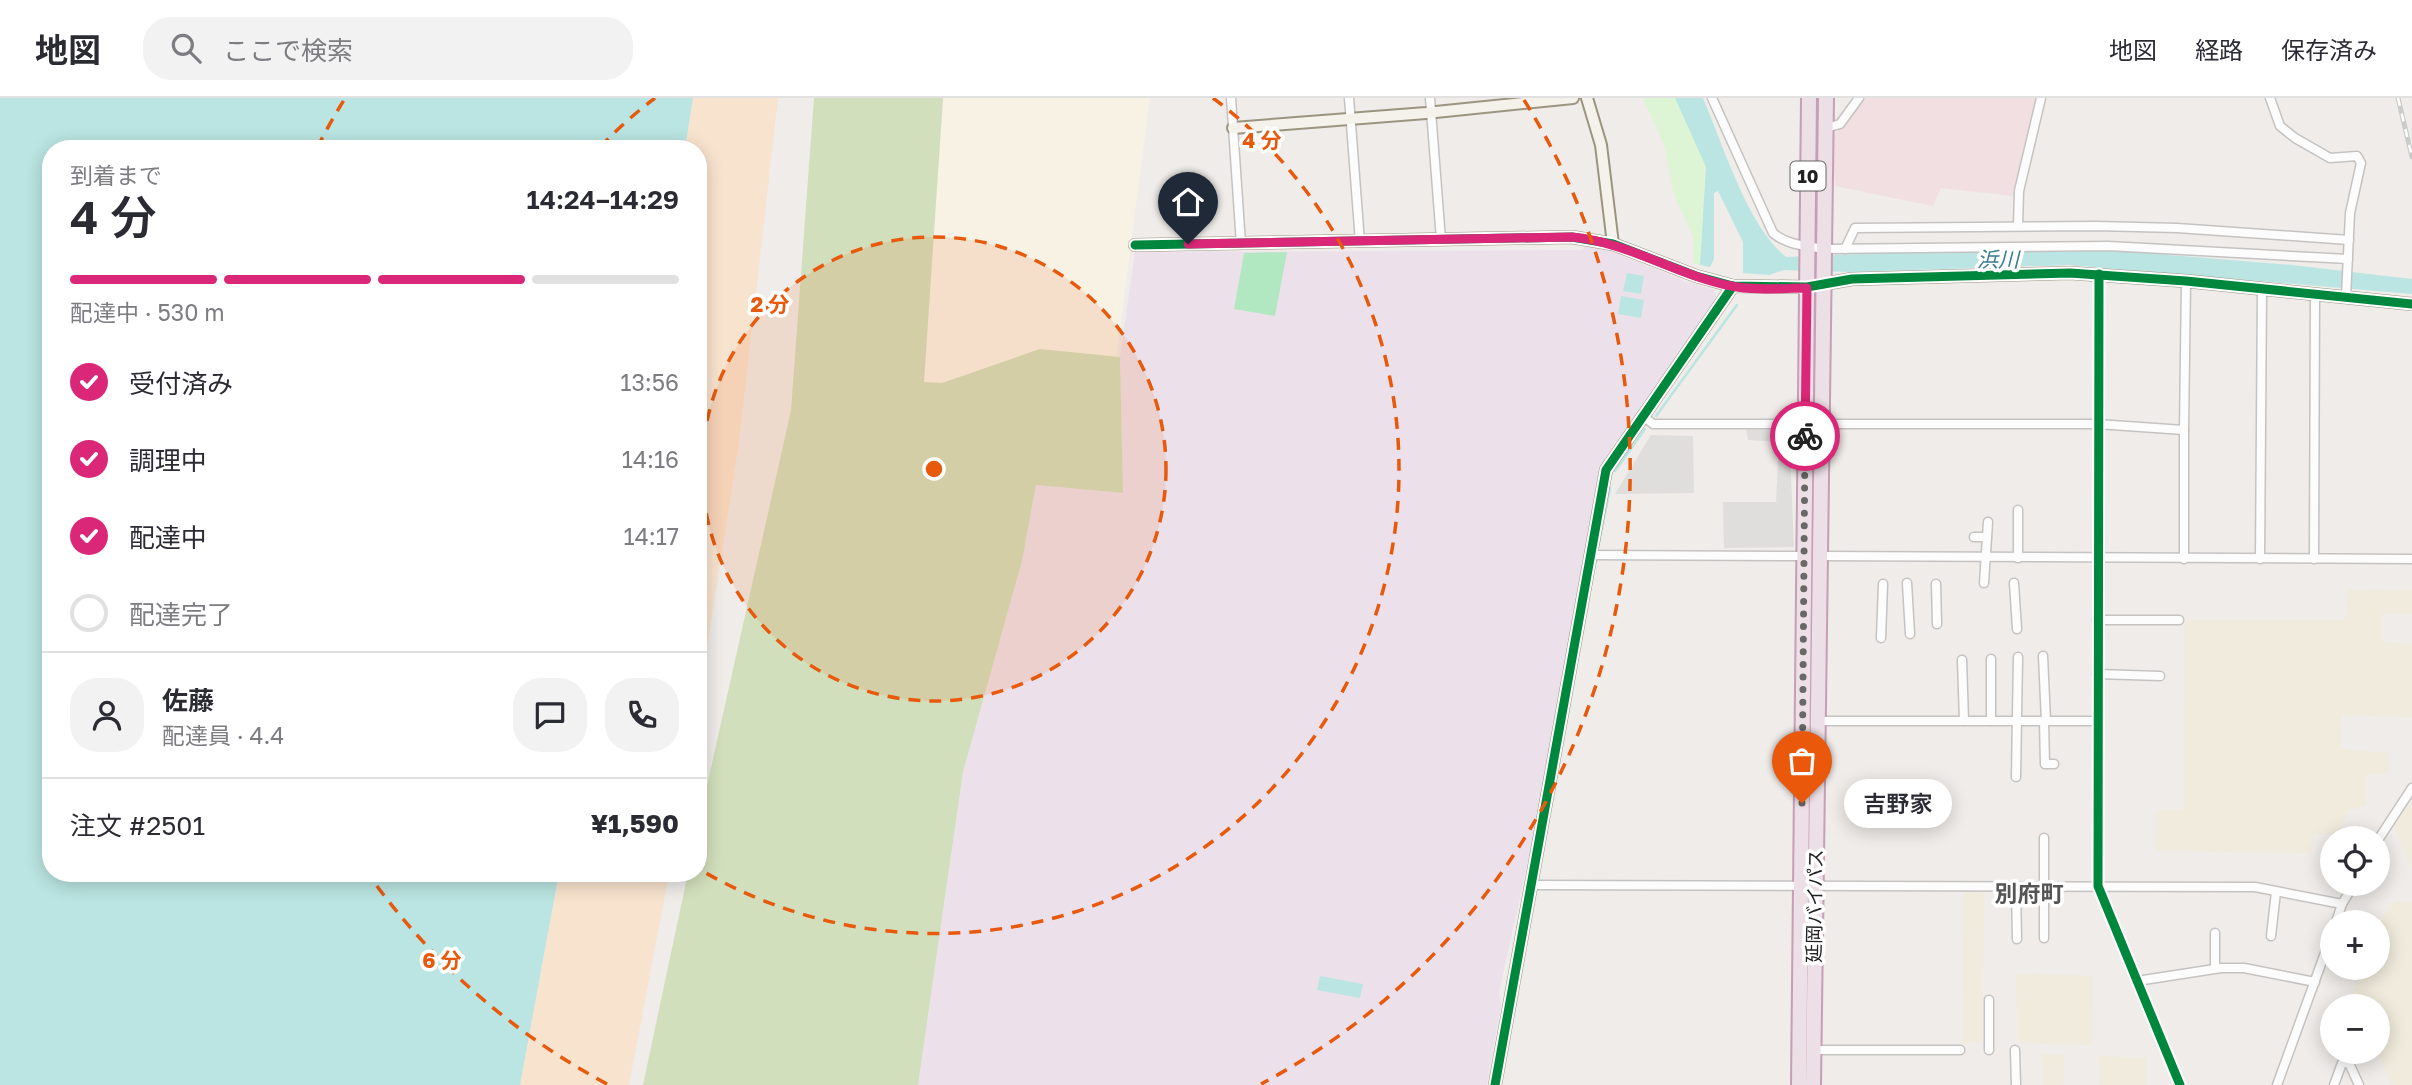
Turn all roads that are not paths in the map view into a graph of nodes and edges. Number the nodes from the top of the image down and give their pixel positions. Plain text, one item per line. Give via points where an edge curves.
1 (1231, 98) edge
2 (1349, 98) edge
3 (1430, 98) edge
4 (1573, 98) edge
5 (1587, 98) edge
6 (1712, 98) edge
7 (1809, 98) edge
8 (1826, 98) edge
9 (1859, 98) edge
10 (2041, 98) edge
11 (2270, 98) edge
12 (1432, 112) junction
13 (1350, 119) junction
14 (1233, 128) junction
15 (1826, 128) junction
16 (2018, 226) junction
17 (1441, 240) junction
18 (2349, 240) junction
19 (1360, 242) junction
20 (1241, 244) junction
21 (1613, 244) junction
22 (1135, 245) dead end
23 (1845, 249) junction
24 (1807, 250) junction
25 (1825, 251) junction
26 (2348, 262) junction
27 (2099, 274) junction
28 (1824, 279) junction
29 (1807, 281) junction
30 (2186, 281) junction
31 (1733, 286) junction
32 (2262, 289) junction
33 (2346, 293) junction
34 (2315, 294) junction
35 (2412, 304) edge
36 (1642, 415) junction
37 (1806, 424) junction
38 (1822, 424) junction
39 (2097, 424) junction
40 (2184, 430) junction
41 (2018, 510) dead end
42 (1988, 522) dead end
43 (1973, 537) dead end
44 (1987, 537) junction
45 (1591, 555) junction
46 (1812, 556) junction
47 (1986, 558) junction
48 (2018, 558) junction
49 (2097, 559) junction
50 (2184, 559) junction
51 (2260, 559) junction
52 (2314, 559) junction
53 (2412, 559) edge
54 (1907, 583) dead end
55 (1984, 583) dead end
56 (2014, 583) dead end
57 (1882, 584) dead end
58 (1936, 584) dead end
59 (2097, 621) junction
60 (2179, 621) dead end
61 (1937, 624) dead end
62 (2017, 629) dead end
63 (1910, 634) dead end
64 (1881, 638) dead end
65 (2043, 656) dead end
66 (2018, 657) dead end
67 (1991, 659) dead end
68 (1962, 660) dead end
69 (2097, 674) junction
70 (2160, 676) dead end
71 (1817, 721) junction
72 (1964, 721) junction
73 (1991, 721) junction
74 (2017, 721) junction
75 (2045, 721) junction
76 (2097, 721) junction
77 (2054, 764) dead end
78 (2016, 777) dead end
79 (2412, 788) edge
80 (2387, 826) edge
81 (2044, 838) dead end
82 (1531, 885) junction
83 (1808, 886) junction
84 (2044, 886) junction
85 (2098, 886) junction
86 (2016, 887) junction
87 (2276, 892) junction
88 (2347, 896) edge
89 (2342, 904) junction
90 (2340, 910) edge
91 (2215, 933) dead end
92 (2271, 936) dead end
93 (2044, 938) dead end
94 (2017, 939) dead end
95 (2215, 968) junction
96 (2320, 968) edge
97 (2137, 981) junction
98 (2315, 982) junction
99 (1989, 1000) dead end
100 (1960, 1050) dead end
101 (1989, 1050) dead end
102 (2015, 1050) dead end
103 (1813, 1051) junction
104 (1495, 1085) edge
105 (1799, 1085) edge
106 (1813, 1085) edge
107 (2016, 1085) edge
108 (2180, 1085) edge
109 (2277, 1085) edge
110 (2333, 1085) edge
111 (2359, 1085) edge

1 - 14 street
2 - 13 street
3 - 12 street
4 - 12 street
5 - 21 street via 1601,145
6 - 24 street via 1773,233
7 - 24 highway, 延岡バイパス / 10
8 - 15 highway, 延岡バイパス / 10
9 - 15 street via 1840,124
10 - 16 street via 2019,191
11 - 18 street via 2280,127 2295,138 2330,158 2352,155 2361,163
12 - 13 street
12 - 17 street
13 - 14 street
13 - 19 street
14 - 20 street
15 - 25 highway, 延岡バイパス / 10
16 - 18 street via 2177,228
16 - 23 street via 1855,228
17 - 19 street
17 - 21 street via 1572,237
18 - 26 street
19 - 20 street
20 - 22 street
21 - 31 street
23 - 25 street
23 - 26 street via 2108,246
24 - 25 street
24 - 29 highway, 延岡バイパス / 10
25 - 28 highway, 延岡バイパス / 10
26 - 33 street
27 - 28 street
27 - 30 street
27 - 39 street
28 - 29 street
28 - 38 highway, 延岡バイパス / 10
29 - 31 street
29 - 37 highway, 延岡バイパス / 10
30 - 32 street
30 - 40 street
31 - 36 street
32 - 34 street
32 - 51 street
33 - 34 street
33 - 35 street
34 - 52 street
36 - 37 street via 1653,424
36 - 45 street via 1606,470
37 - 46 highway, 延岡バイパス / 10
38 - 39 street
38 - 46 highway, 延岡バイパス / 10
39 - 40 street
39 - 49 street
40 - 50 street
41 - 48 street
42 - 44 street
43 - 44 street
44 - 47 street
45 - 46 street
45 - 82 street
46 - 47 street
46 - 71 highway, 延岡バイパス / 10
46 - 83 highway, 延岡バイパス / 10
47 - 48 street
47 - 55 street
48 - 49 street
49 - 50 street
49 - 59 street
50 - 51 street
51 - 52 street
52 - 53 street
54 - 63 street
56 - 62 street
57 - 64 street
58 - 61 street
59 - 60 street
59 - 69 street
65 - 75 street
66 - 74 street
67 - 73 street
68 - 72 street
69 - 70 street
69 - 76 street
71 - 72 street
71 - 83 highway, 延岡バイパス / 10
72 - 73 street
73 - 74 street
74 - 75 street
74 - 78 street
75 - 76 street
75 - 77 street via 2045,764
76 - 85 street
79 - 80 street
81 - 84 street
82 - 83 street
82 - 104 street
83 - 86 street
83 - 103 highway, 延岡バイパス / 10
83 - 105 highway, 延岡バイパス / 10
84 - 85 street
84 - 86 street
84 - 93 street
85 - 87 street via 2255,887
85 - 97 street
86 - 94 street
87 - 89 street
87 - 92 street
88 - 89 street
89 - 90 street
91 - 95 street
95 - 97 street
95 - 98 street via 2244,968
96 - 98 street
97 - 108 street
98 - 109 street
99 - 101 street
100 - 103 street
102 - 107 street
103 - 106 highway, 延岡バイパス / 10
110 - 111 street via 2342,1063 2349,1063

